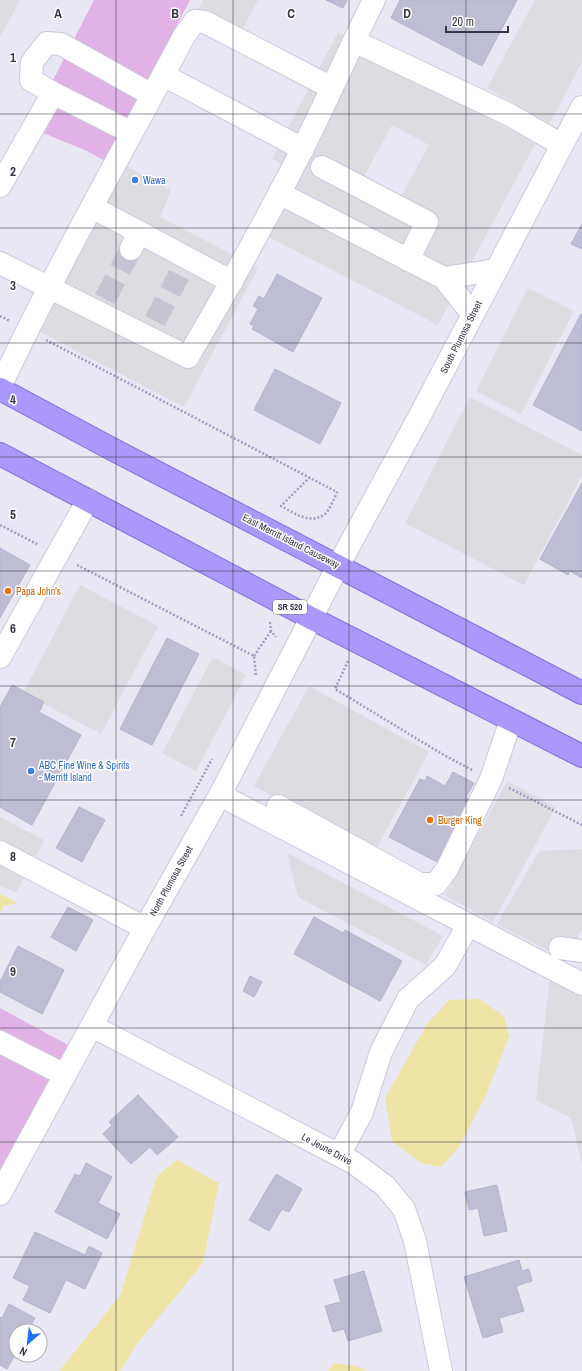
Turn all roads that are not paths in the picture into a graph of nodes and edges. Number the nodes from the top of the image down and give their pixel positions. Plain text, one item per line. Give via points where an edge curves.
1 (374, 0) edge
2 (354, 41) junction
3 (163, 75) junction
4 (332, 88) junction
5 (53, 93) junction
6 (152, 95) junction
7 (582, 107) edge
8 (132, 133) junction
9 (562, 145) junction
10 (303, 149) junction
11 (322, 167) dead end
12 (0, 186) edge
13 (280, 193) junction
14 (92, 207) junction
15 (408, 260) junction
16 (0, 263) edge
17 (496, 270) junction
18 (444, 278) junction
19 (232, 282) junction
20 (49, 288) junction
21 (473, 315) junction
22 (0, 388) edge
23 (0, 454) edge
24 (88, 500) junction
25 (338, 566) junction
26 (311, 618) junction
27 (0, 658) edge
28 (582, 693) edge
29 (511, 720) junction
30 (582, 756) edge
31 (220, 795) junction
32 (278, 806) dead end
33 (0, 852) edge
34 (468, 925) junction
35 (145, 928) junction
36 (560, 948) dead end
37 (582, 951) edge
38 (582, 984) edge
39 (92, 1026) junction
40 (3, 1050) edge
41 (65, 1075) junction
42 (340, 1155) junction
43 (0, 1194) edge
44 (441, 1371) edge

1 - 2 street
2 - 4 street
2 - 9 street via 510,115
3 - 4 street via 184,36 195,22 205,22
3 - 6 street
3 - 10 street
4 - 10 street
5 - 6 street via 31,80 32,62 47,43 61,44
5 - 8 street
5 - 12 street
6 - 8 street
7 - 9 street, South Plumosa Street
8 - 14 street
9 - 17 street, South Plumosa Street
10 - 13 street
11 - 15 street via 427,222
13 - 15 street
13 - 19 street
14 - 19 street via 135,241 182,266
14 - 20 street
15 - 18 street
16 - 20 street
17 - 18 street
17 - 21 street, South Plumosa Street
18 - 21 street
19 - 20 street via 188,357 151,329 102,306
20 - 22 street
21 - 25 street, South Plumosa Street
22 - 25 main road, East Merritt Island Causeway
23 - 24 main road, SR 520
24 - 26 main road, SR 520
24 - 27 street
25 - 26 street, North Plumosa Street
25 - 28 main road, East Merritt Island Causeway
26 - 29 main road, SR 520
26 - 31 street, North Plumosa Street
29 - 30 main road, SR 520
29 - 32 street via 491,779 447,869 436,884 420,884
31 - 34 street
31 - 35 street, North Plumosa Street
33 - 35 street
34 - 38 street
34 - 42 street via 445,966 408,999 381,1052 362,1112
35 - 39 street, North Plumosa Street
36 - 37 street
39 - 41 street, North Plumosa Street
39 - 42 street, Le Jeune Drive
40 - 41 street
41 - 43 street, North Plumosa Street
42 - 44 street, Le Jeune Drive via 385,1186 404,1209 415,1241

